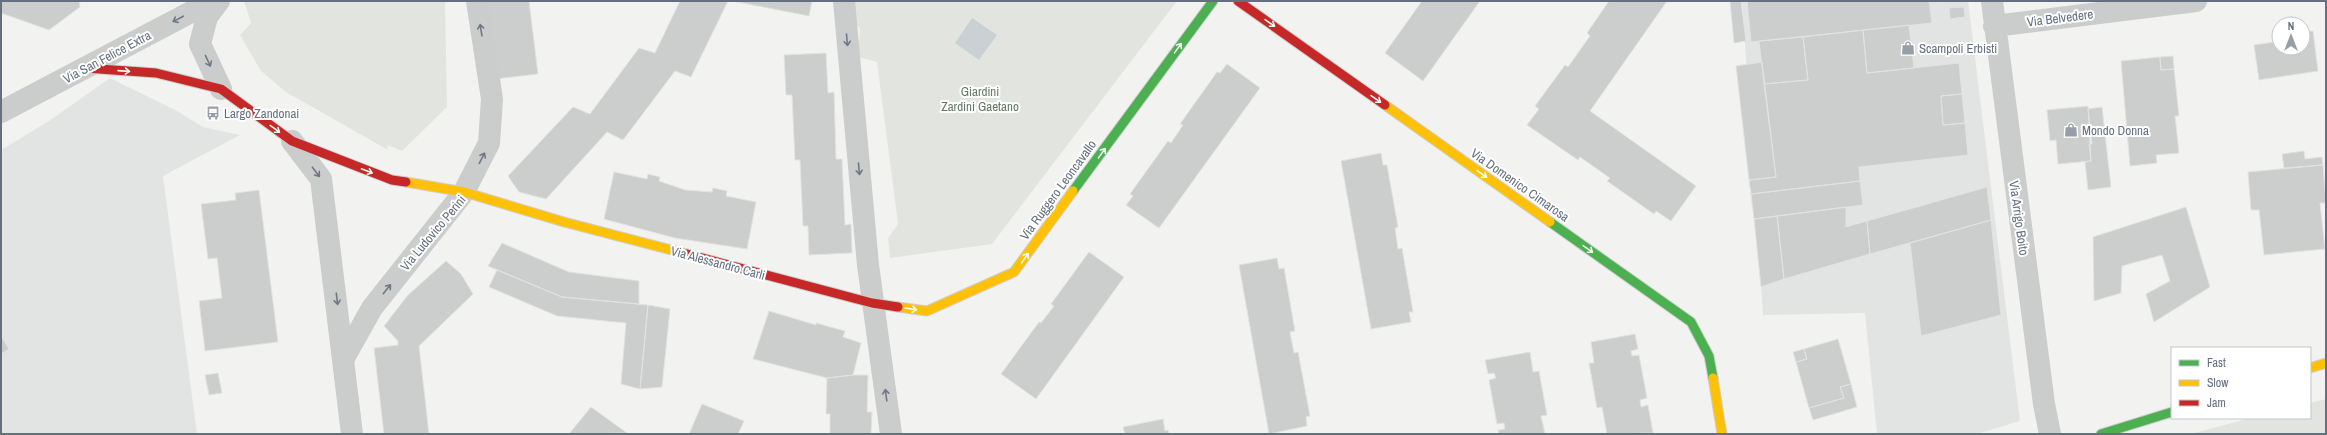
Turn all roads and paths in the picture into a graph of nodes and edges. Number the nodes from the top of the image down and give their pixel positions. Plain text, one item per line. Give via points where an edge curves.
1 (212, 1) edge
2 (219, 1) edge
3 (477, 1) edge
4 (844, 1) edge
5 (1213, 1) edge
6 (1238, 1) edge
7 (1992, 1) edge
8 (2196, 1) edge
9 (1994, 26) junction
10 (85, 68) junction
11 (221, 89) junction
12 (1, 112) edge
13 (292, 141) junction
14 (464, 192) junction
15 (564, 222) joint
16 (872, 303) junction
17 (344, 358) junction
18 (2326, 363) edge
19 (2311, 368) edge
20 (2171, 412) edge
21 (352, 434) edge
22 (891, 434) edge
23 (1722, 434) edge
24 (2050, 434) edge
25 (2101, 434) edge

1 -> 10 street, Via San Felice Extra
2 -> 11 street via 207,17 200,44
14 -> 3 street via 489,143 492,100
4 -> 16 street
16 -> 5 street, Via Ruggero Leoncavallo via 927,312 1014,272
6 -> 23 street, Via Domenico Cimarosa via 1692,322 1708,356
7 - 9 street, Via Arrigo Boito
8 - 9 street, Via Belvedere
9 - 24 street, Via Arrigo Boito
10 -> 11 street via 156,73
10 - 12 street, Via San Felice Extra
11 -> 13 street
13 -> 14 street via 392,180
13 -> 17 street via 321,179
14 - 15 street, Via Ludovico Perini
17 -> 14 street, Via Ludovico Perini via 372,308
15 - 16 street, Via Alessandro Carli
22 -> 16 street
17 - 21 street
18 - 19 street
20 - 25 street

